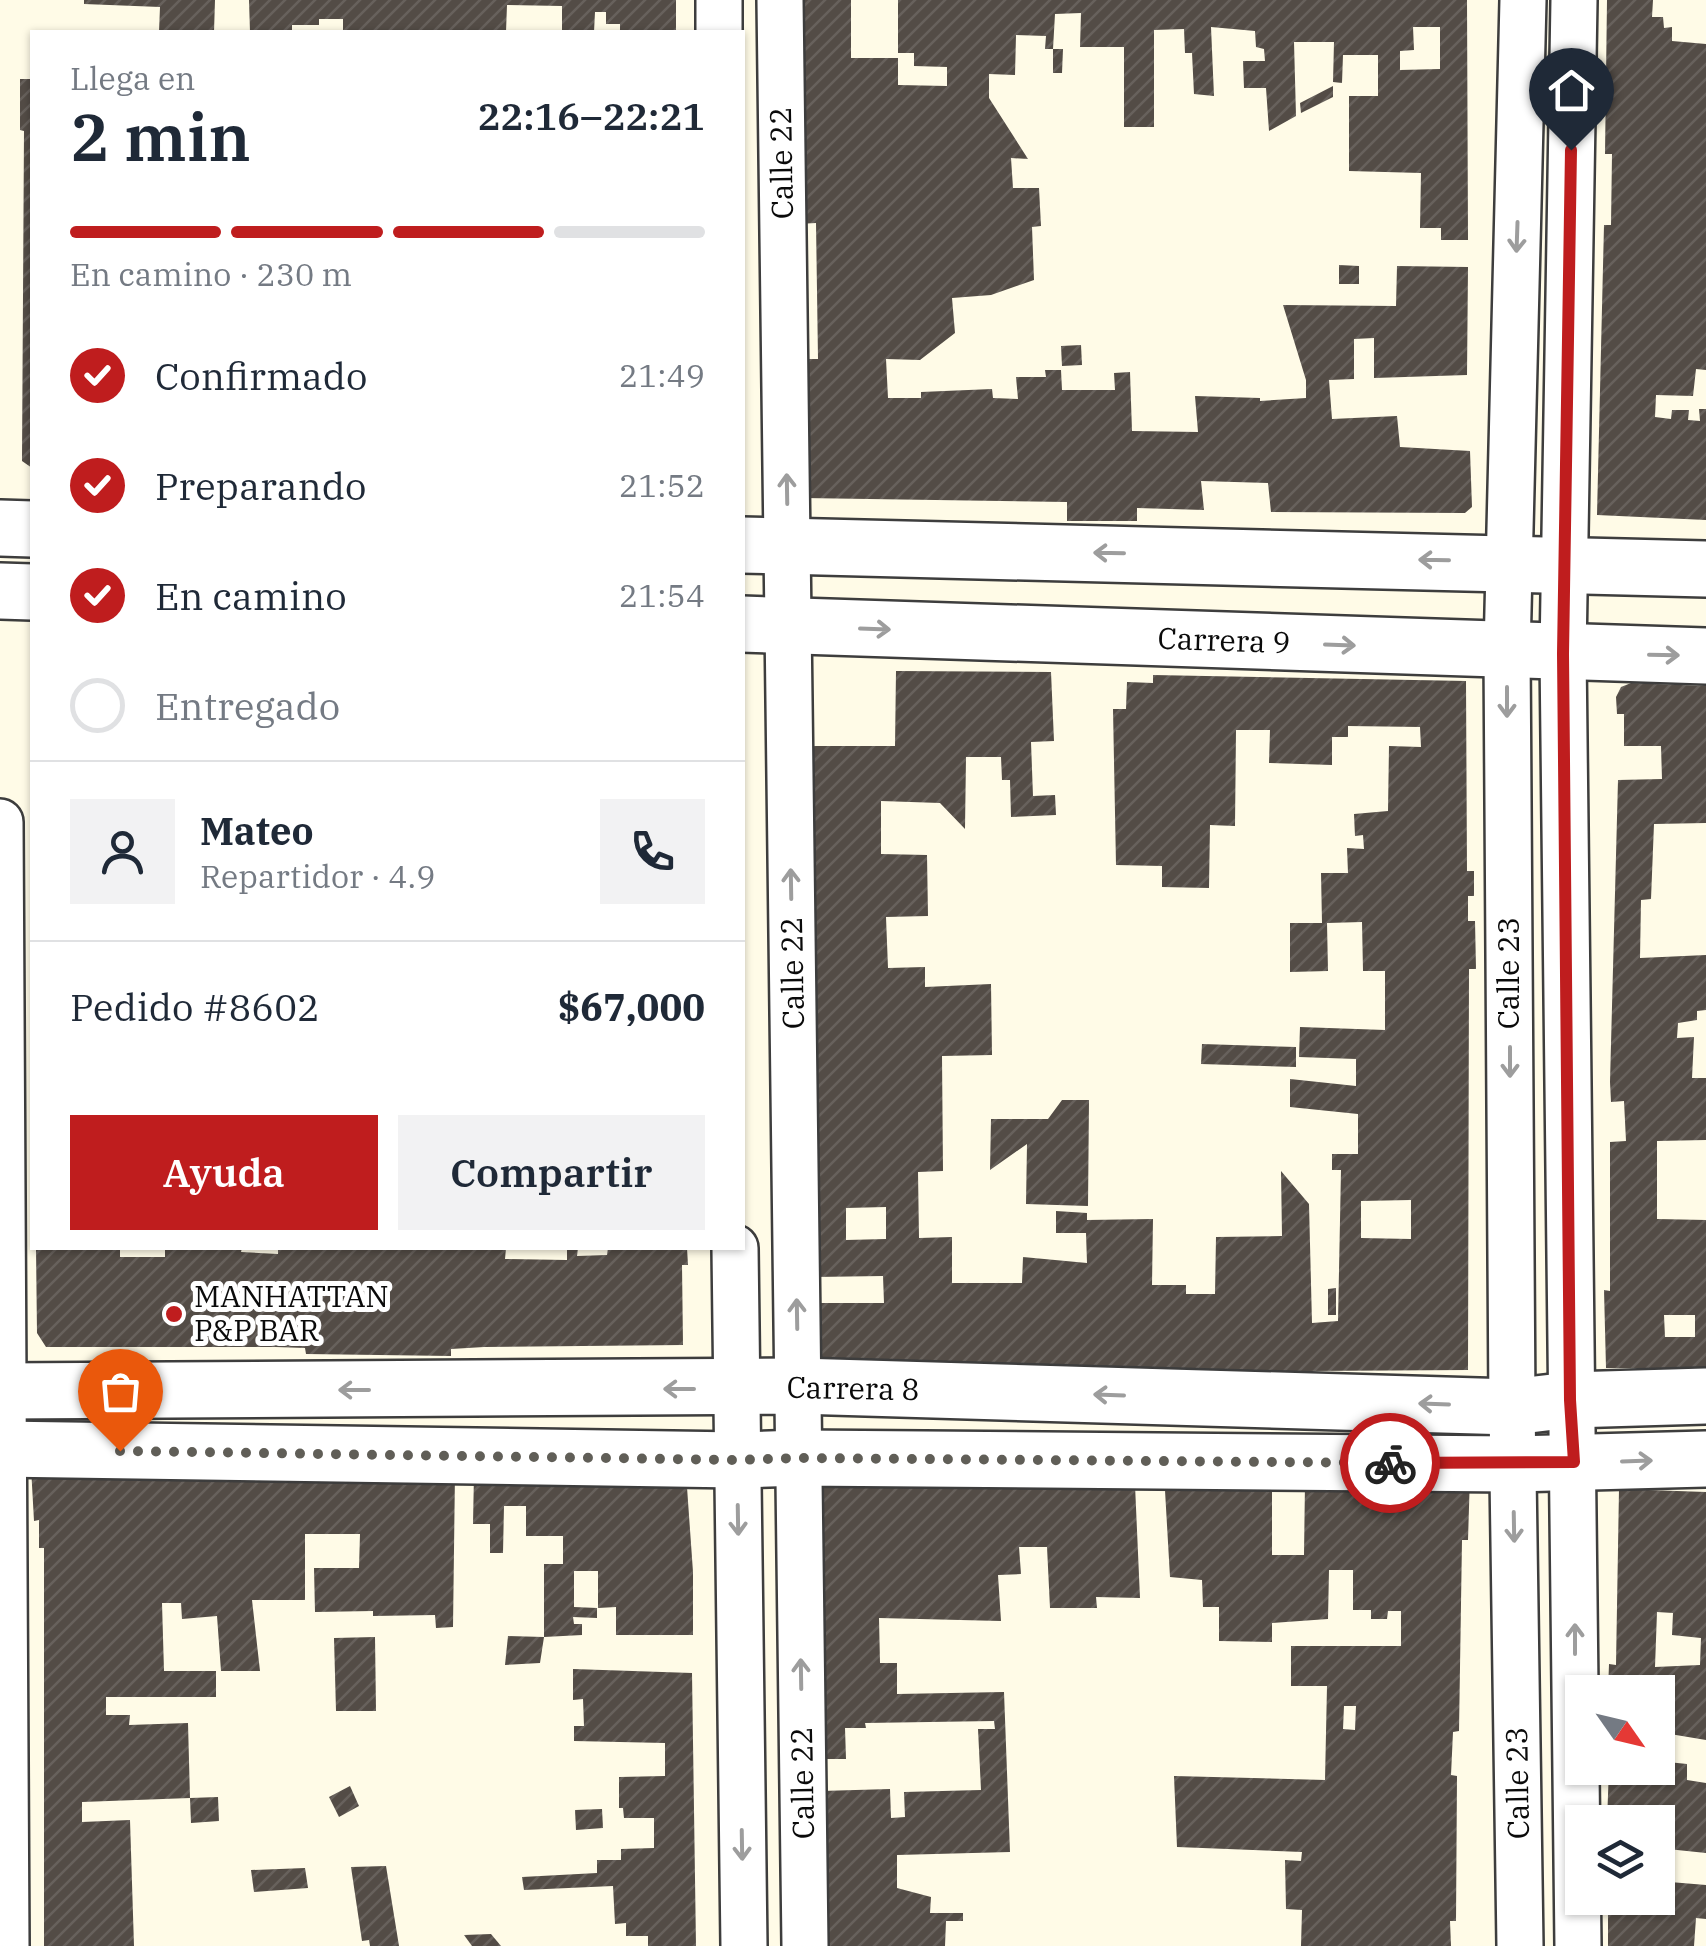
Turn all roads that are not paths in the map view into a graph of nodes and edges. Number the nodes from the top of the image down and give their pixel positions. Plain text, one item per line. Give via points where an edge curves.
1 (719, 0) edge
2 (780, 0) edge
3 (1523, 0) edge
4 (1574, 0) edge
5 (719, 30) edge
6 (0, 528) edge
7 (30, 528) edge
8 (765, 545) edge
9 (1508, 562) junction
10 (1564, 564) junction
11 (1706, 570) edge
12 (0, 591) edge
13 (30, 592) edge
14 (765, 625) edge
15 (1507, 651) junction
16 (1563, 654) junction
17 (1706, 656) edge
18 (0, 822) edge
19 (734, 1250) edge
20 (798, 1386) junction
21 (736, 1388) junction
22 (1, 1391) edge
23 (1706, 1396) edge
24 (1570, 1400) junction
25 (1512, 1407) junction
26 (2, 1449) edge
27 (798, 1458) junction
28 (1706, 1459) edge
29 (738, 1460) junction
30 (1574, 1462) junction
31 (1513, 1464) junction
32 (6, 1946) edge
33 (744, 1946) edge
34 (805, 1946) edge
35 (1520, 1946) edge
36 (1578, 1946) edge

1 - 5 street
8 -> 2 street, Calle 22
3 -> 9 street, Calle 23
4 - 10 street, Calle 23
6 - 7 street
9 -> 8 street
8 - 14 street, Calle 22
9 - 10 street
9 - 15 street, Calle 23
10 - 11 street
10 - 16 street, Calle 23
12 - 13 street
14 -> 15 street, Carrera 9
20 -> 14 street, Calle 22
15 - 16 street, Carrera 9
15 -> 25 street, Calle 23
16 -> 17 street, Carrera 9
16 - 24 street, Calle 23
18 - 22 street
19 - 21 street, Calle 22
20 - 21 street, Carrera 8
25 -> 20 street, Carrera 8
20 - 27 street, Calle 22
21 -> 22 street, Carrera 8
21 - 29 street, Calle 22
22 - 26 street
23 - 24 street, Carrera 8
24 - 25 street, Carrera 8
24 - 30 street, Calle 23
25 - 31 street, Calle 23
26 - 29 street
26 - 32 street
27 - 29 street
27 - 31 street
34 -> 27 street, Calle 22
30 -> 28 street
29 -> 33 street, Calle 22
30 - 31 street
36 -> 30 street, Calle 23
31 -> 35 street, Calle 23

